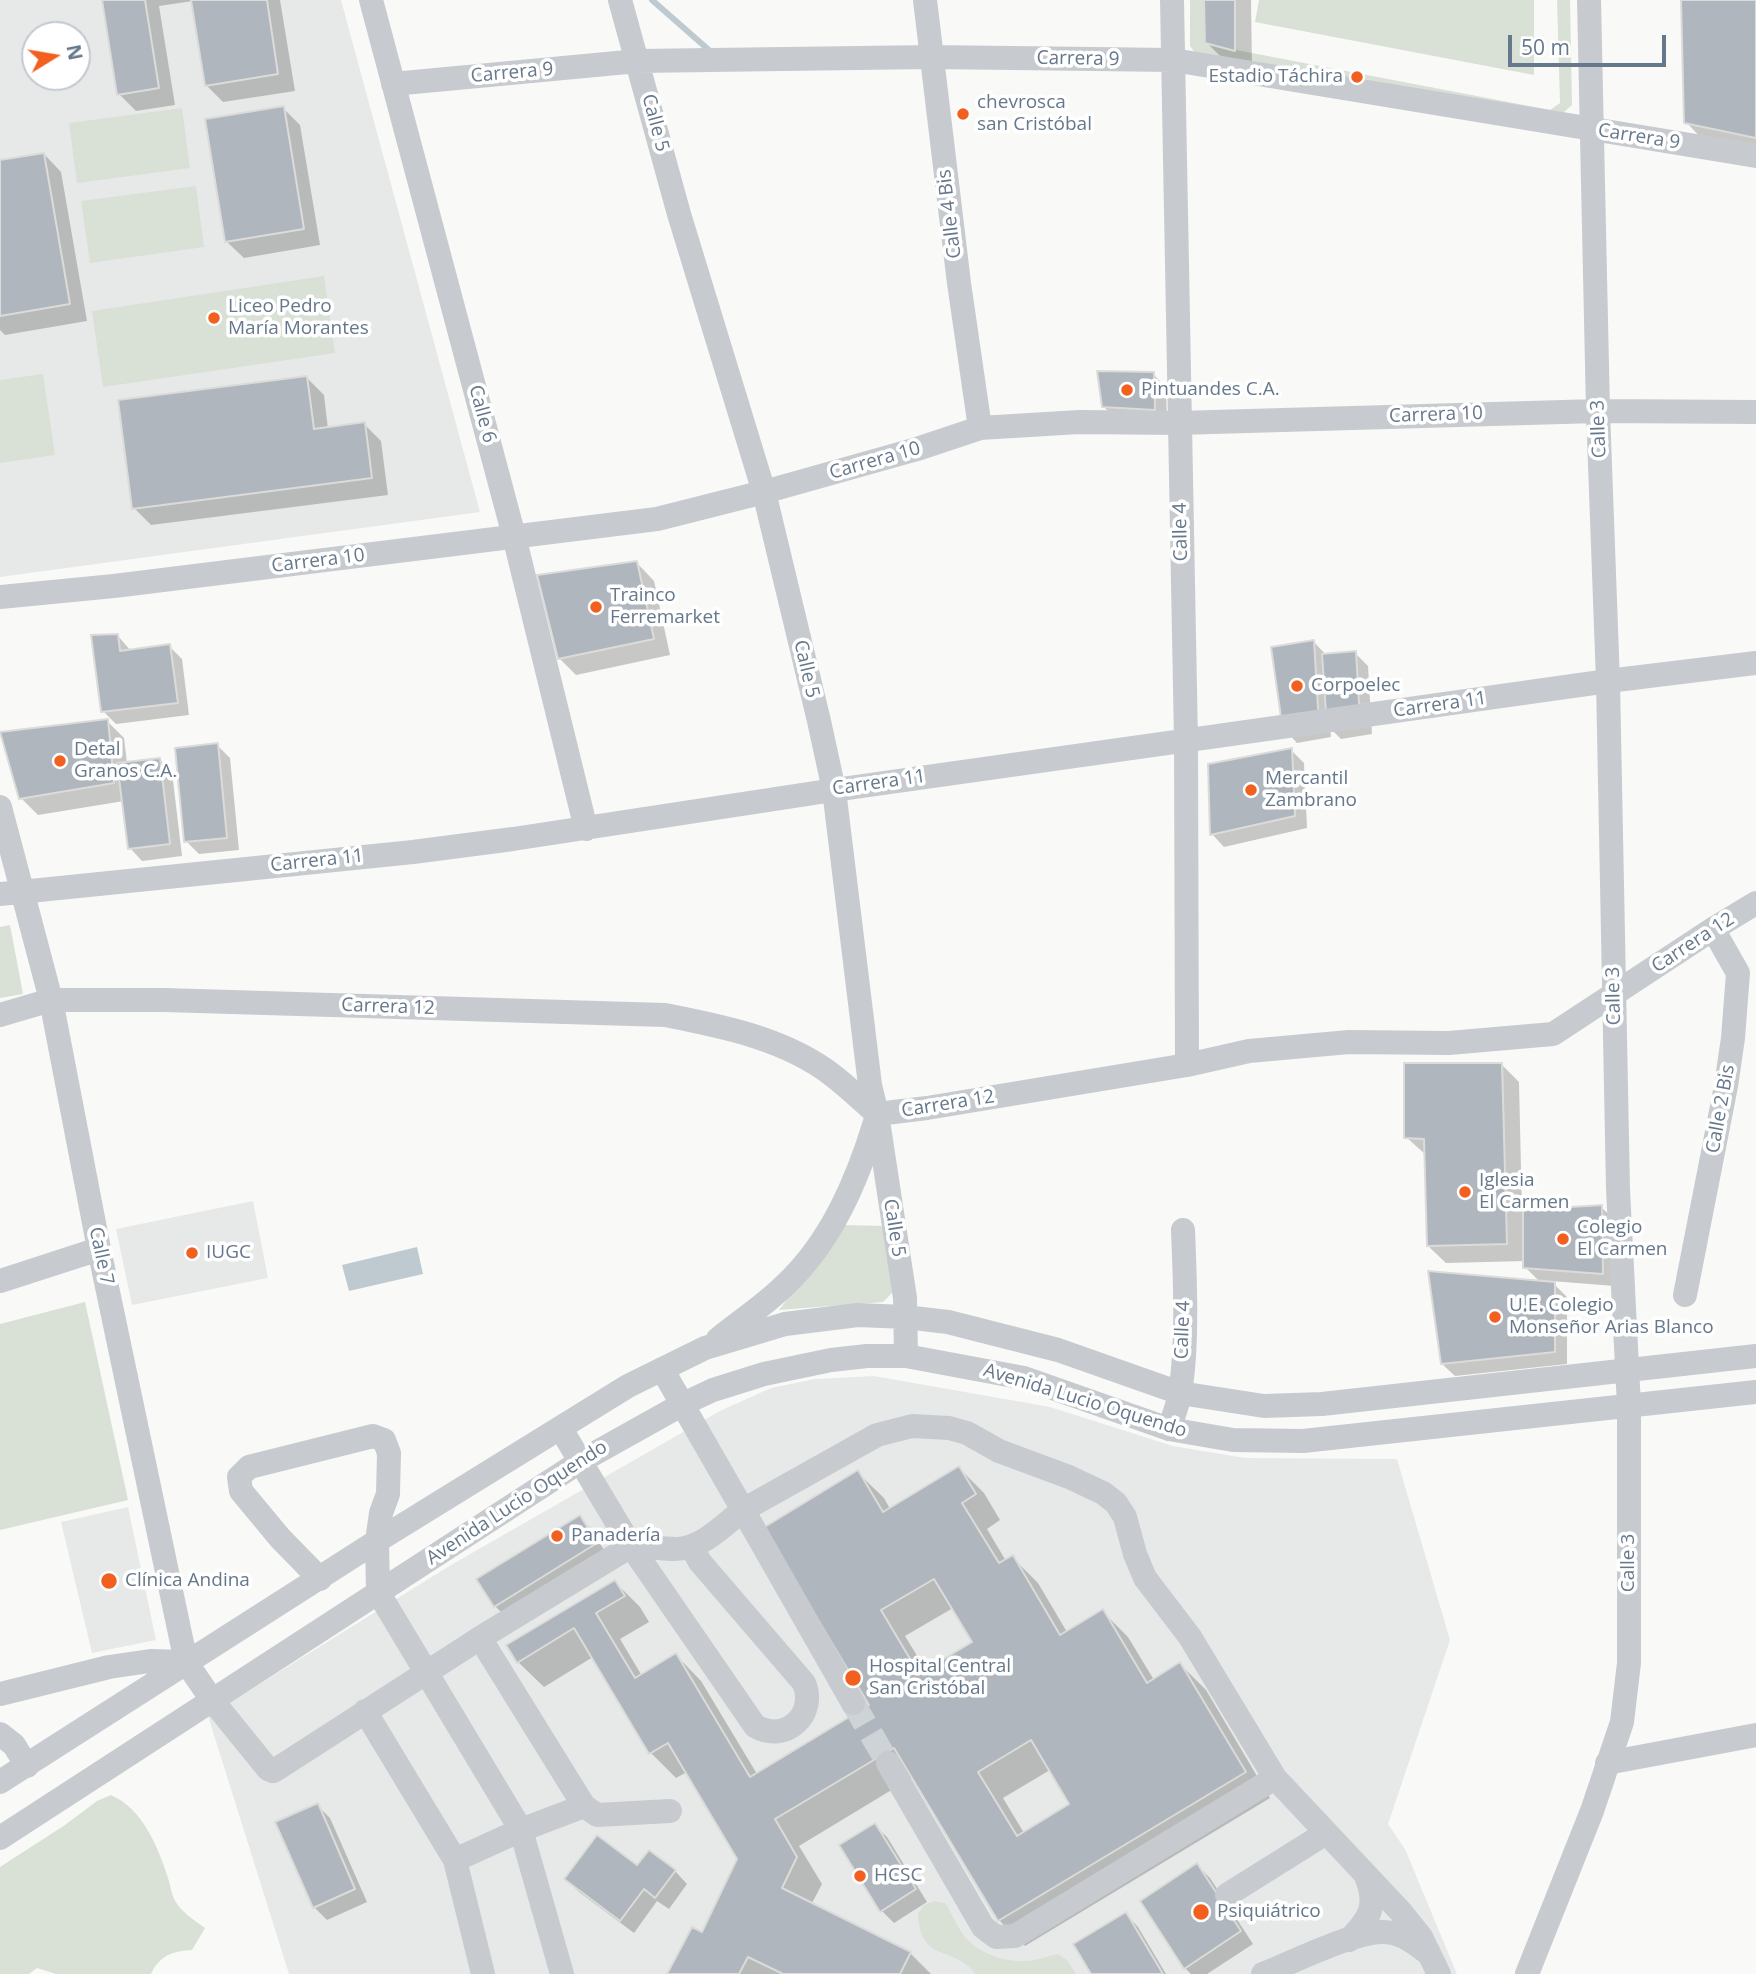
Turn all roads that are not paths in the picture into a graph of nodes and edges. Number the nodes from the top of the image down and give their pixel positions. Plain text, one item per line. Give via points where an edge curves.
1 (371, 0) edge
2 (620, 0) edge
3 (925, 0) edge
4 (1172, 0) edge
5 (1589, 0) edge
6 (931, 57) junction
7 (1173, 60) junction
8 (638, 61) junction
9 (393, 84) junction
10 (1592, 130) junction
11 (1756, 156) edge
12 (1598, 411) junction
13 (1756, 412) edge
14 (1178, 424) junction
15 (980, 428) junction
16 (764, 492) junction
17 (514, 536) junction
18 (0, 597) edge
19 (1756, 663) edge
20 (1608, 681) junction
21 (1186, 741) junction
22 (834, 790) junction
23 (0, 807) edge
24 (586, 829) junction
25 (11, 892) edge
26 (1756, 903) edge
27 (1713, 929) junction
28 (1615, 995) junction
29 (51, 1000) junction
30 (0, 1015) edge
31 (1187, 1065) junction
32 (877, 1114) junction
33 (842, 1208) junction
34 (894, 1223) junction
35 (1183, 1230) dead end
36 (99, 1249) junction
37 (0, 1281) edge
38 (1685, 1295) dead end
39 (905, 1317) junction
40 (705, 1348) junction
41 (906, 1356) junction
42 (1756, 1356) edge
43 (1626, 1369) junction
44 (662, 1370) junction
45 (1756, 1392) edge
46 (1180, 1393) junction
47 (683, 1404) junction
48 (1629, 1406) junction
49 (561, 1429) junction
50 (1170, 1429) junction
51 (581, 1461) junction
52 (743, 1510) junction
53 (377, 1541) junction
54 (696, 1544) junction
55 (631, 1546) junction
56 (320, 1579) junction
57 (379, 1592) junction
58 (480, 1638) junction
59 (186, 1662) junction
60 (428, 1672) junction
61 (0, 1694) edge
62 (212, 1700) junction
63 (853, 1703) tunnel mouth
64 (365, 1712) junction
65 (0, 1734) edge
66 (1756, 1735) edge
67 (888, 1763) tunnel mouth
68 (1607, 1763) junction
69 (27, 1766) junction
70 (1275, 1778) junction
71 (0, 1782) edge
72 (584, 1806) junction
73 (670, 1811) dead end
74 (521, 1830) junction
75 (1326, 1833) junction
76 (0, 1838) edge
77 (455, 1860) junction
78 (1366, 1875) junction
79 (1227, 1895) dead end
80 (1349, 1940) junction
81 (1437, 1969) edge
82 (483, 1974) edge
83 (562, 1974) edge
84 (1263, 1974) edge
85 (1527, 1974) edge

1 - 9 street, Calle 6
2 - 8 street, Calle 5
3 - 6 street, Calle 4 Bis
4 - 7 street, Calle 4
5 - 10 street, Calle 3
6 - 7 street, Carrera 9
6 - 8 street, Carrera 9
6 - 15 street, Calle 4 Bis
7 - 10 street, Carrera 9
7 - 14 street, Calle 4
8 - 9 street, Carrera 9
8 - 16 street, Calle 5 via 679,214
9 - 17 street, Calle 6
10 - 11 street, Carrera 9
10 - 12 street, Calle 3
12 - 13 street, Carrera 10
12 - 14 street, Carrera 10
12 - 20 street, Calle 3
14 - 15 street, Carrera 10 via 1079,422
14 - 21 street, Calle 4
15 - 16 street, Carrera 10
16 - 17 street, Carrera 10 via 657,519
16 - 22 street, Calle 5
17 - 18 street, Carrera 10
17 - 24 street, Calle 6
19 - 20 street, Carrera 11
20 - 21 street, Carrera 11
20 - 28 street, Calle 3
21 - 22 street, Carrera 11
21 - 31 street, Calle 4
22 - 24 street, Carrera 11
22 - 32 street, Calle 5
23 - 25 street, Calle 7
24 - 25 street, Carrera 11 via 413,852
25 - 29 street, Calle 7
26 - 27 street, Carrera 12
27 - 28 street, Carrera 12
27 - 38 street, Calle 2 Bis via 1738,973 1726,1086
28 - 31 street, Carrera 12 via 1553,1034 1449,1043 1349,1042 1249,1051
28 - 43 street, Calle 3
29 - 30 street, Carrera 12
29 - 32 street, Carrera 12 via 665,1015 731,1028 779,1046 823,1068
29 - 36 street, Calle 7
31 - 32 street, Carrera 12
32 - 33 street
32 - 34 street, Calle 5
33 - 34 street via 853,1196 870,1193 885,1202
33 - 40 street via 786,1285
34 - 39 street, Calle 5
35 - 46 street, Calle 4
36 - 37 street
36 - 59 street, Calle 7
39 - 40 street, Avenida Lucio Oquendo via 858,1315 785,1324
39 - 41 street, Calle 5
39 - 46 street, Avenida Lucio Oquendo via 948,1322 1058,1350
40 - 44 street, Avenida Lucio Oquendo
41 - 47 street, Avenida Lucio Oquendo via 831,1360 764,1374
41 - 50 street, Avenida Lucio Oquendo via 1024,1378
42 - 43 street, Avenida Lucio Oquendo
43 - 46 street, Avenida Lucio Oquendo via 1322,1404 1264,1406
43 - 48 street, Calle 3
44 - 47 street
44 - 49 street, Avenida Lucio Oquendo
45 - 48 street, Avenida Lucio Oquendo
46 - 50 street, Calle 4
47 - 51 street, Avenida Lucio Oquendo
47 - 52 street
48 - 50 street, Avenida Lucio Oquendo via 1303,1441 1233,1440
48 - 68 street, Calle 3 via 1629,1663 1622,1722
49 - 51 street
49 - 53 street, Avenida Lucio Oquendo
51 - 55 street
51 - 57 street, Avenida Lucio Oquendo
52 - 54 street
52 - 63 street
52 - 70 street via 877,1435 931,1425 967,1433 999,1451 1103,1493 1125,1517 1145,1577 1190,1637
53 - 56 street, Avenida Lucio Oquendo
53 - 56 street via 388,1494 390,1453 384,1440 373,1436 249,1467 239,1477 241,1491
53 - 57 street
54 - 55 street via 678,1549
54 - 55 street via 700,1562 804,1683 806,1708 791,1728 771,1732 755,1726
55 - 58 street
56 - 59 street, Avenida Lucio Oquendo
57 - 60 street
57 - 62 street, Avenida Lucio Oquendo
58 - 60 street
58 - 72 street
59 - 61 street via 109,1667
59 - 62 street, Calle 7
59 - 69 street, Avenida Lucio Oquendo
60 - 64 street
60 - 74 street
62 - 64 street, Calle 7 via 273,1771
62 - 76 street, Avenida Lucio Oquendo
64 - 77 street
65 - 69 street via 14,1745
66 - 68 street
67 - 70 street via 983,1927 996,1937 1015,1936
68 - 85 street, Calle 3
69 - 71 street, Avenida Lucio Oquendo
70 - 75 street
72 - 73 street via 597,1815
72 - 74 street
74 - 77 street
74 - 83 street
75 - 78 street
75 - 79 street
77 - 82 street
78 - 80 street via 1371,1908
78 - 81 street via 1421,1937
80 - 81 street via 1382,1932 1398,1934 1410,1940
80 - 84 street

